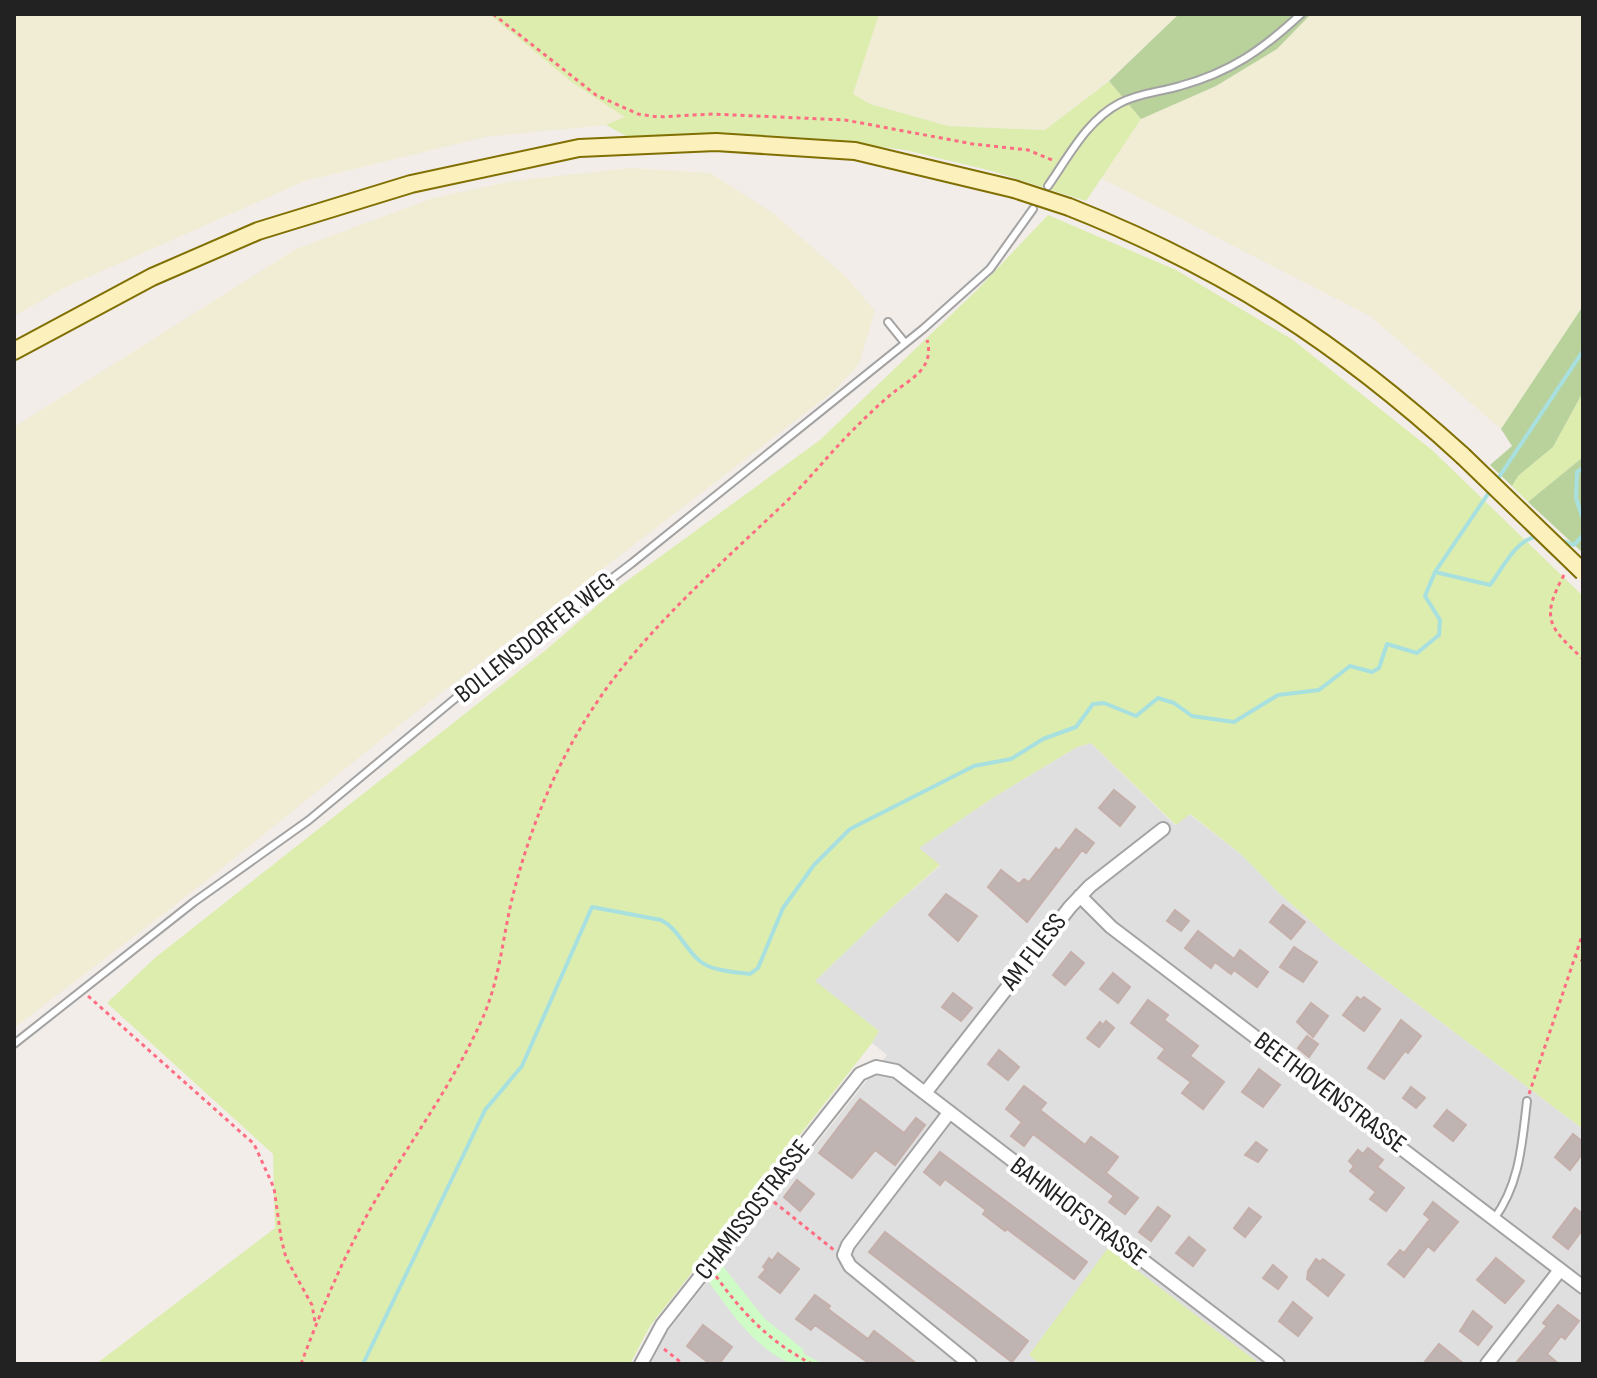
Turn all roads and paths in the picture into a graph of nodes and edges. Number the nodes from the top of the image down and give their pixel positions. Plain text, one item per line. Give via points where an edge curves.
1 (493, 14) edge
2 (1301, 14) edge
3 (1062, 167) junction
4 (1048, 186) dead end
5 (1033, 209) dead end
6 (888, 322) dead end
7 (923, 329) junction
8 (905, 343) junction
9 (14, 351) edge
10 (1583, 572) edge
11 (1565, 573) dead end
12 (1583, 659) edge
13 (1163, 829) dead end
14 (1080, 896) junction
15 (1583, 933) edge
16 (1574, 955) junction
17 (1583, 961) edge
18 (83, 991) junction
19 (14, 1044) edge
20 (876, 1067) joint
21 (925, 1093) junction
22 (1527, 1101) joint
23 (949, 1113) junction
24 (765, 1195) junction
25 (1494, 1219) junction
26 (844, 1255) junction
27 (709, 1265) junction
28 (1560, 1270) junction
29 (1583, 1287) edge
30 (315, 1325) junction
31 (653, 1340) junction
32 (301, 1364) edge
33 (641, 1364) edge
34 (683, 1364) edge
35 (812, 1364) edge
36 (970, 1364) edge
37 (1278, 1364) edge
38 (1487, 1364) edge

1 - 3 path via 596,95 638,114 845,120 1028,150
2 - 3 lane via 1232,68 1120,103 1092,124
3 - 4 lane
5 - 7 lane, BOLLENSDORFER WEG via 990,269
6 - 8 lane
7 - 8 lane, BOLLENSDORFER WEG
7 - 30 path via 929,352 917,375 865,418 692,590 590,709 537,817 486,1010 455,1073 375,1202
8 - 18 lane, BOLLENSDORFER WEG via 309,820
9 - 10 main road, bridge via 152,277 258,231 411,184 579,148 716,142 855,151 1069,207 1170,250 1264,302 1371,376
11 - 12 path via 1549,610 1560,638
13 - 14 street, AM FLIESS
14 - 21 street, AM FLIESS
14 - 25 street, BEETHOVENSTRASSE via 1111,927
15 - 16 path
16 - 17 path
16 - 22 path
18 - 19 lane, BOLLENSDORFER WEG
18 - 30 path via 254,1144 274,1188 286,1258 312,1305
20 - 21 street, BAHNHOFSTRASSE via 896,1071
20 - 24 street, CHAMISSOSTRASSE via 860,1074
21 - 23 street, BAHNHOFSTRASSE
22 - 25 lane via 1514,1181
23 - 26 street
23 - 37 street, BAHNHOFSTRASSE
24 - 26 path
24 - 27 street, CHAMISSOSTRASSE
25 - 28 street, BEETHOVENSTRASSE
26 - 36 street via 850,1266
27 - 31 street, CHAMISSOSTRASSE
27 - 35 path via 755,1325
28 - 29 street, BEETHOVENSTRASSE
28 - 38 street
30 - 32 path
31 - 33 street, CHAMISSOSTRASSE
31 - 34 path

